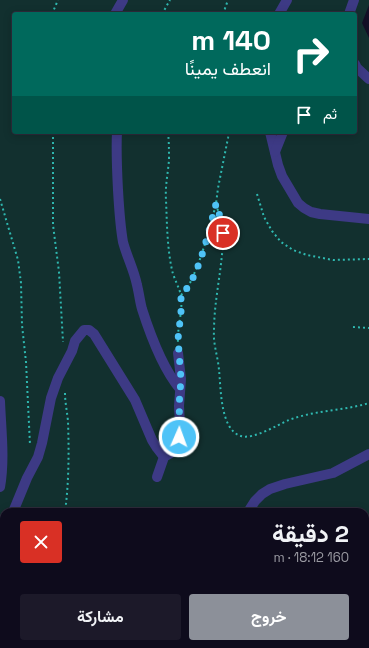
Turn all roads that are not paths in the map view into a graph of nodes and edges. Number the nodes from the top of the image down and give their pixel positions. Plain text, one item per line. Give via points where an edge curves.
1 (123, 0) edge
2 (287, 0) edge
3 (354, 0) edge
4 (116, 12) edge
5 (280, 12) edge
6 (350, 12) edge
7 (357, 67) edge
8 (369, 79) edge
9 (117, 134) edge
10 (270, 134) edge
11 (282, 134) edge
12 (275, 152) junction
13 (369, 219) edge
14 (178, 353) road end
15 (180, 389) junction
16 (0, 401) edge
17 (369, 454) edge
18 (164, 457) junction
19 (157, 478) dead end
20 (0, 486) edge
21 (15, 508) edge
22 (251, 508) edge

1 - 4 street
2 - 5 street
3 - 6 street
7 - 8 street
9 - 15 street via 118,195 124,242 142,308 158,351 173,381
10 - 12 street
11 - 12 street
12 - 13 street via 282,176 298,203 304,208 320,214
14 - 15 street
15 - 18 street via 179,437 171,453
16 - 20 street
17 - 22 street via 332,473 270,489 262,494
18 - 19 street
18 - 21 street via 152,440 135,400 94,334 84,330 75,341 58,378 38,457

